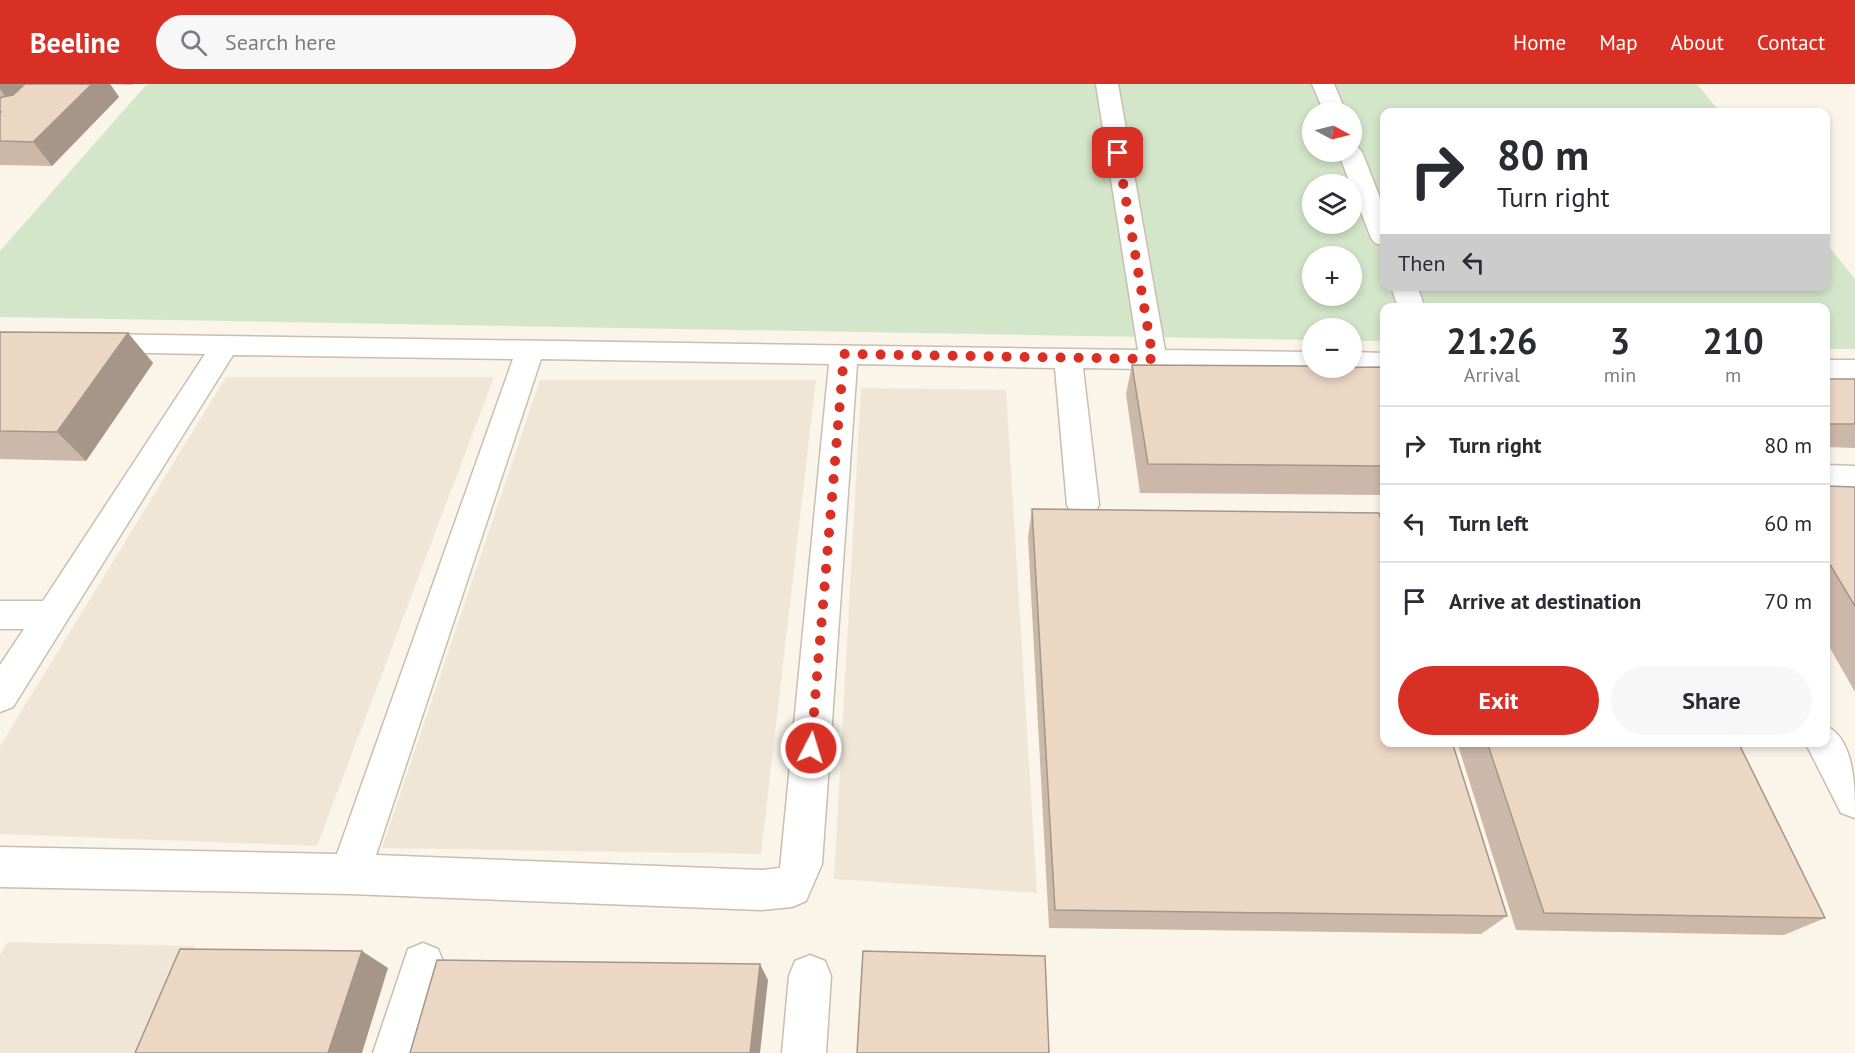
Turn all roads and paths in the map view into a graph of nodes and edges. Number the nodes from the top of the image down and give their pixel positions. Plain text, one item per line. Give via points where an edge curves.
1 (1107, 84) edge
2 (1323, 84) edge
3 (1331, 102) edge
4 (1354, 162) edge
5 (1380, 228) edge
6 (71, 343) edge
7 (225, 345) junction
8 (530, 350) junction
9 (844, 354) junction
10 (1068, 358) junction
11 (1153, 359) junction
12 (1302, 362) edge
13 (1362, 362) edge
14 (1380, 363) edge
15 (1830, 370) edge
16 (1855, 370) edge
17 (1830, 477) edge
18 (1855, 477) edge
19 (1083, 505) dead end
20 (0, 615) edge
21 (51, 615) junction
22 (0, 696) edge
23 (1826, 747) edge
24 (1855, 800) edge
25 (350, 873) junction
26 (4, 875) edge
27 (423, 964) dead end
28 (810, 976) dead end
29 (395, 1053) edge
30 (804, 1053) edge

1 - 11 street
2 - 3 street
4 - 5 street
6 - 7 street
7 - 8 street
7 - 21 street
8 - 9 street
8 - 25 street
9 - 10 street
9 - 25 street via 801,864 792,887 761,890
10 - 11 street
10 - 19 street
11 - 12 street
13 - 14 street
15 - 16 street
17 - 18 street
20 - 21 street
21 - 22 street
23 - 24 street
25 - 26 street
27 - 29 street
28 - 30 street

